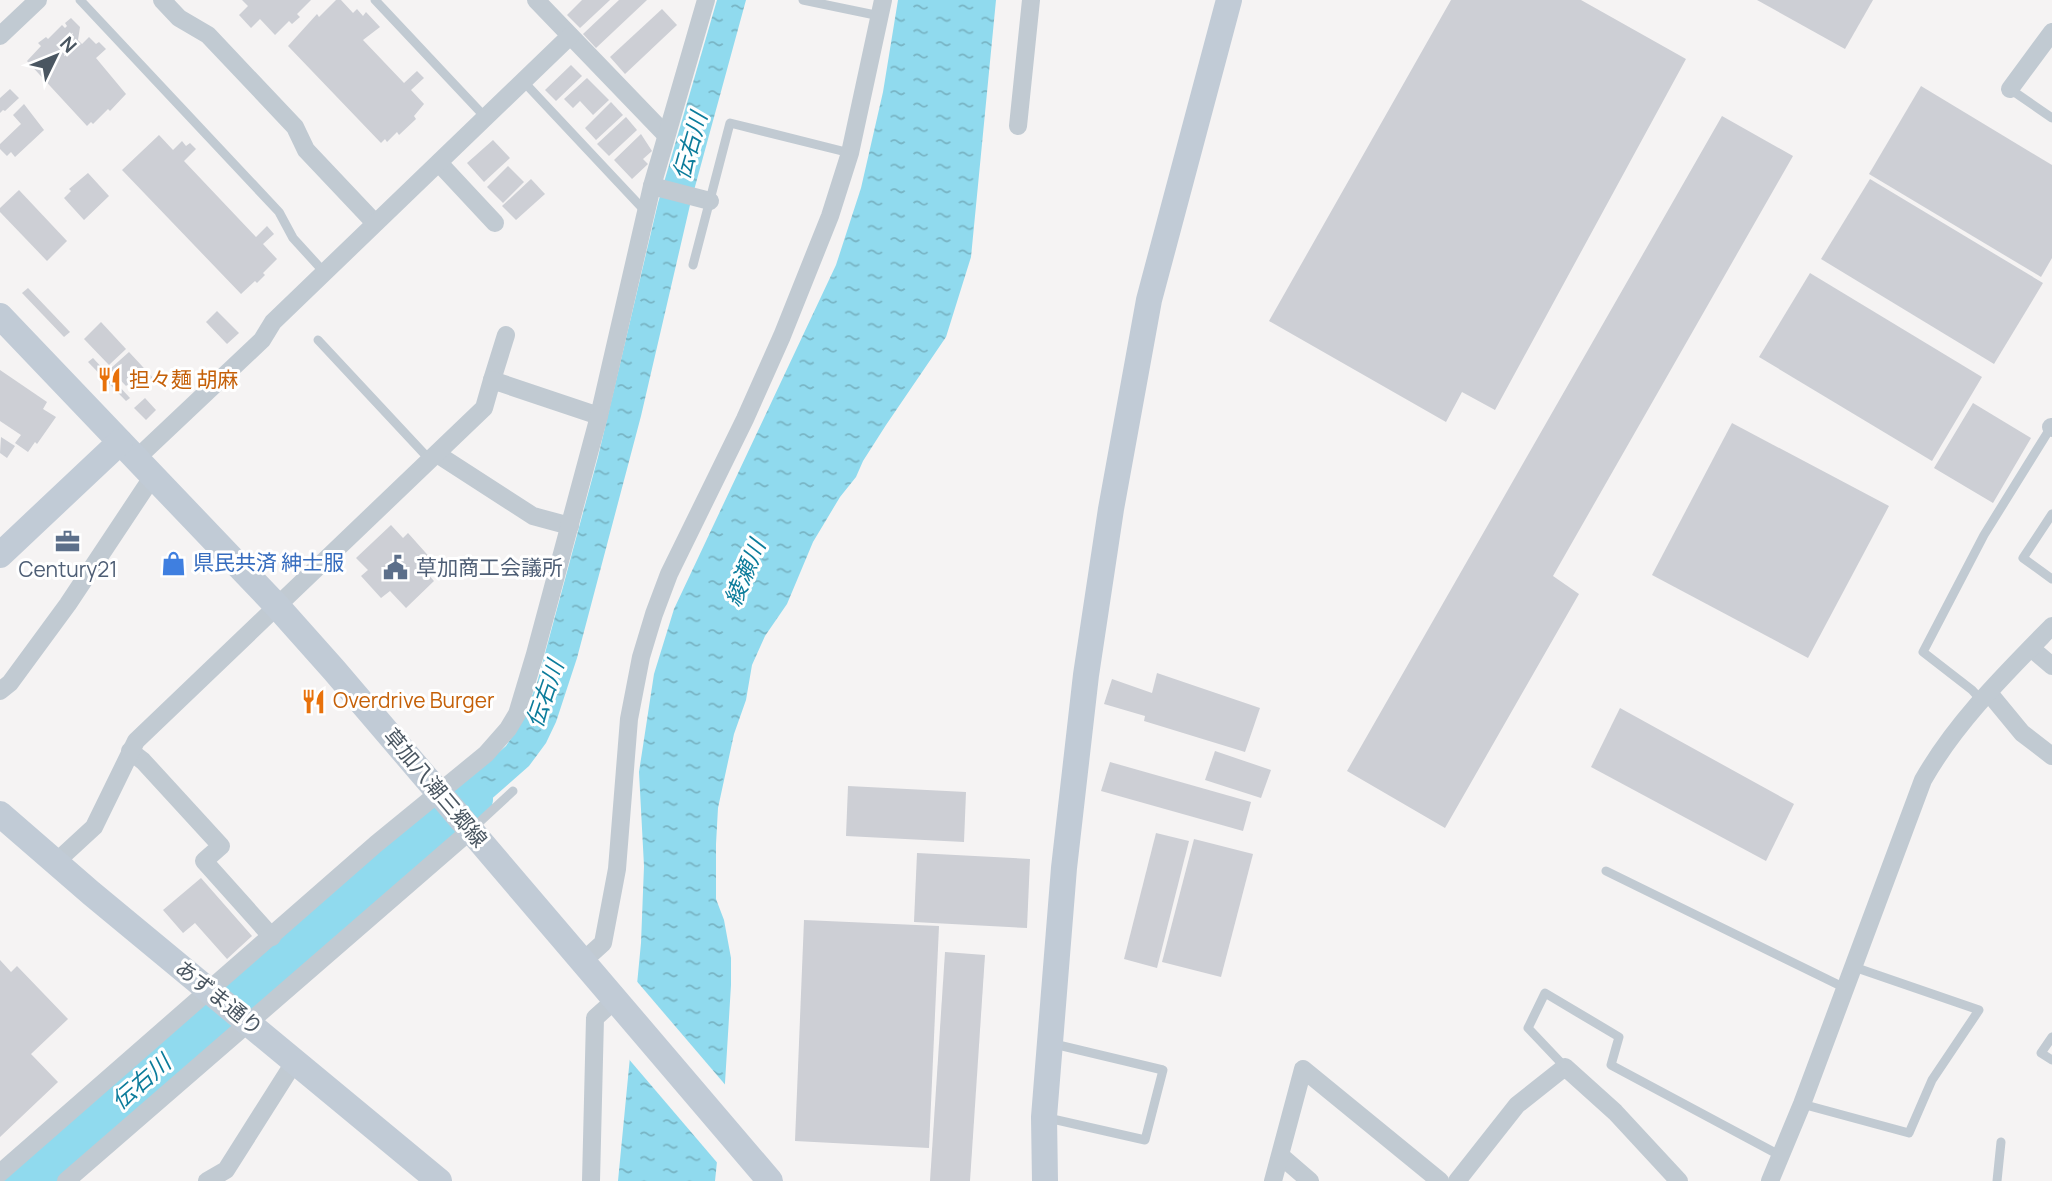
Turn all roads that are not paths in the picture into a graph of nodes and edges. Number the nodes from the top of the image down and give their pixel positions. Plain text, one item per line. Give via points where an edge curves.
1 (38, 0) edge
2 (80, 0) edge
3 (162, 0) edge
4 (375, 0) edge
5 (536, 0) edge
6 (706, 0) edge
7 (803, 0) edge
8 (1031, 0) edge
9 (1229, 0) edge
10 (882, 8) edge
11 (2052, 32) edge
12 (0, 36) edge
13 (570, 36) junction
14 (523, 81) junction
15 (2010, 89) joint
16 (486, 118) junction
17 (2052, 118) edge
18 (1018, 125) dead end
19 (666, 135) junction
20 (850, 153) junction
21 (439, 163) junction
22 (655, 187) junction
23 (704, 200) junction
24 (645, 211) junction
25 (375, 223) junction
26 (495, 223) dead end
27 (693, 265) dead end
28 (324, 272) junction
29 (0, 316) edge
30 (506, 335) dead end
31 (318, 340) dead end
32 (492, 380) junction
33 (599, 416) junction
34 (2052, 427) edge
35 (434, 457) junction
36 (137, 458) junction
37 (2052, 514) edge
38 (570, 526) junction
39 (0, 555) edge
40 (2052, 579) edge
41 (277, 606) junction
42 (2052, 626) edge
43 (2031, 648) junction
44 (2052, 666) edge
45 (0, 691) edge
46 (1986, 697) junction
47 (130, 751) junction
48 (2052, 756) edge
49 (513, 791) dead end
50 (442, 797) junction
51 (0, 814) edge
52 (468, 827) junction
53 (55, 862) junction
54 (1606, 871) dead end
55 (272, 937) junction
56 (582, 962) junction
57 (1854, 967) junction
58 (1845, 988) junction
59 (213, 992) junction
60 (611, 995) junction
61 (246, 1020) junction
62 (2052, 1037) edge
63 (1049, 1043) junction
64 (2052, 1060) edge
65 (295, 1061) junction
66 (1565, 1067) junction
67 (1802, 1104) junction
68 (1044, 1117) junction
69 (2001, 1142) dead end
70 (1281, 1156) junction
71 (1782, 1157) junction
72 (0, 1173) edge
73 (231, 1176) edge
74 (66, 1181) edge
75 (207, 1181) edge
76 (439, 1181) edge
77 (591, 1181) edge
78 (771, 1181) edge
79 (1045, 1181) edge
80 (1273, 1181) edge
81 (1310, 1181) edge
82 (1440, 1181) edge
83 (1457, 1181) edge
84 (1679, 1181) edge
85 (1770, 1181) edge
86 (1997, 1181) edge

1 - 12 street
2 - 28 lane via 279,212 293,238
3 - 25 street via 179,18 208,34 295,127 306,150
4 - 16 lane
5 - 13 street
6 - 19 street
7 - 10 lane
8 - 18 street
9 - 63 street via 1149,300 1111,509 1083,702
10 - 20 street
11 - 15 street
13 - 14 street
13 - 19 street
14 - 16 street
14 - 24 lane
15 - 17 lane
16 - 21 street
19 - 22 street
20 - 23 lane via 730,123
20 - 56 street via 782,336 654,614 629,719 617,869 603,943
21 - 25 street
21 - 26 street
22 - 23 street
22 - 24 street
23 - 27 lane
24 - 33 street
25 - 28 street
28 - 36 street via 273,321 262,340
29 - 36 street, 草加八潮三郷線
30 - 32 street
31 - 35 lane
32 - 33 street
32 - 35 street via 484,408
33 - 38 street
34 - 46 lane via 1984,535 1923,652
35 - 38 street via 533,516
35 - 41 street
36 - 39 street
36 - 41 street, 草加八潮三郷線
36 - 45 street via 68,604
37 - 40 lane via 2023,558
38 - 50 street via 517,714 486,754
41 - 47 street via 135,741
41 - 50 street, 草加八潮三郷線
42 - 43 street
43 - 44 street
43 - 46 street
46 - 48 street
46 - 57 street via 1940,751 1923,780
47 - 53 street via 94,827
47 - 55 street via 221,846 204,861
49 - 52 lane
50 - 52 street, 草加八潮三郷線
50 - 55 street via 376,844
51 - 53 street, あずま通り
52 - 56 street, 草加八潮三郷線
52 - 61 street
53 - 59 street, あずま通り
54 - 58 lane
55 - 59 street
56 - 60 street, 草加八潮三郷線
57 - 58 street
57 - 67 lane via 1979,1010 1932,1080 1909,1133
58 - 67 street
59 - 61 street, あずま通り
59 - 72 street
60 - 77 street via 595,1018
60 - 78 street, 草加八潮三郷線
61 - 65 street, あずま通り
61 - 74 street
62 - 64 lane via 2041,1052
63 - 68 street
63 - 68 lane via 1163,1070 1145,1140
65 - 73 street
65 - 76 street, あずま通り
66 - 71 lane via 1528,1028 1545,993 1619,1037 1611,1065
66 - 83 street via 1517,1105
66 - 84 street via 1615,1112
67 - 71 street
68 - 79 street
69 - 86 lane
70 - 80 street
70 - 81 street
70 - 82 street via 1303,1069
71 - 85 street
73 - 75 street

